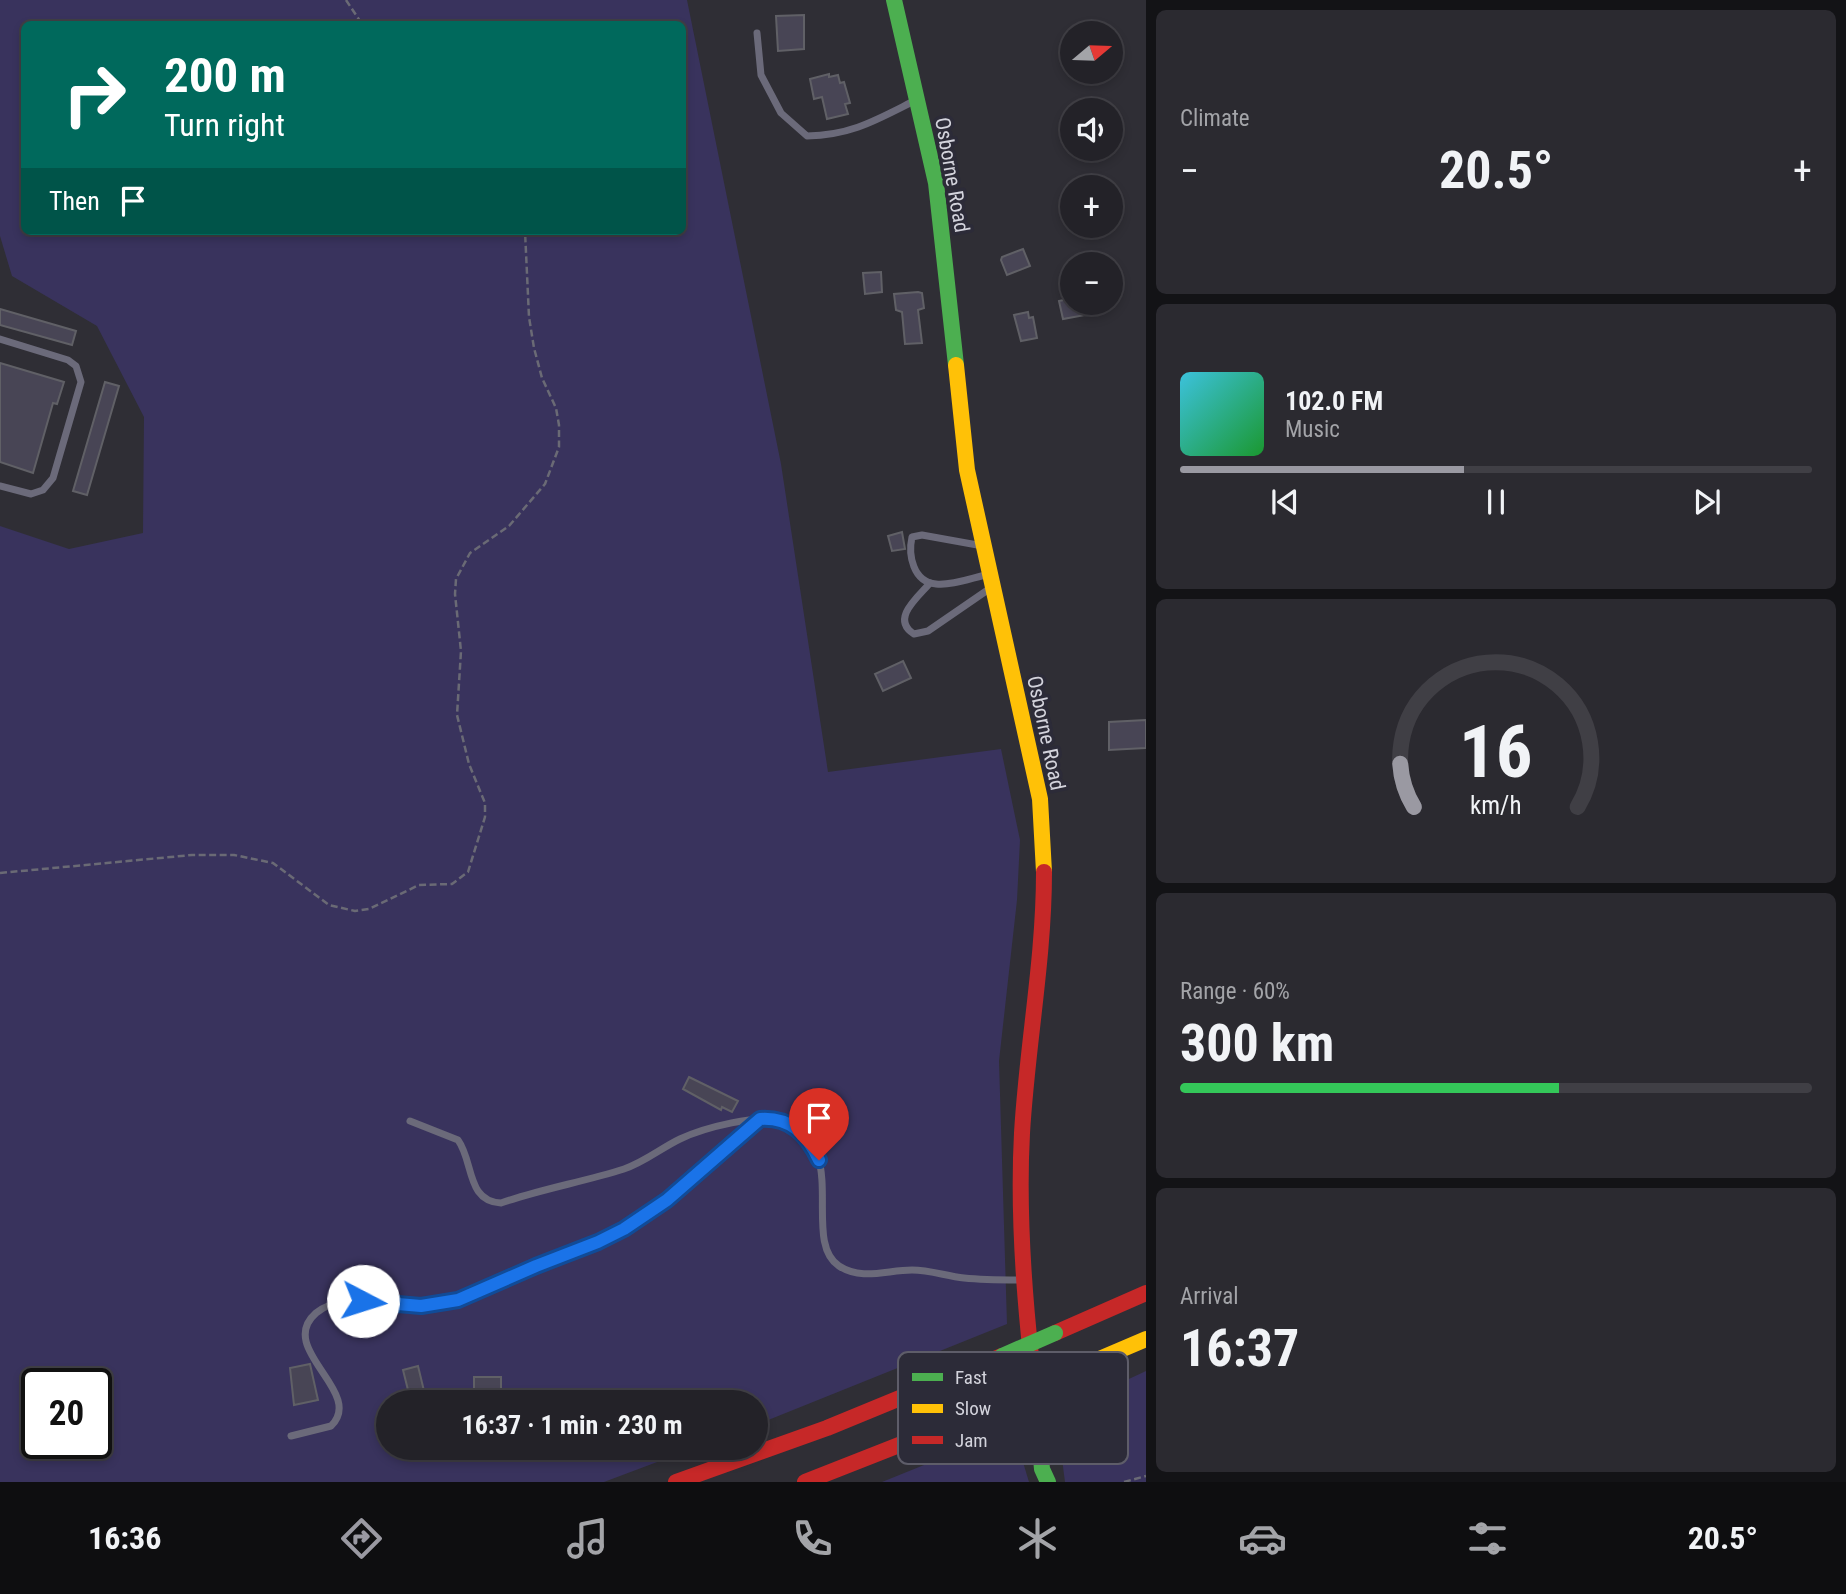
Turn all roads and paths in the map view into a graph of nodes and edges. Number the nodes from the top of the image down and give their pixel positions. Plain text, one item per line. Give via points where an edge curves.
1 (346, 0) edge
2 (894, 0) edge
3 (360, 21) edge
4 (757, 33) dead end
5 (917, 100) junction
6 (525, 235) edge
7 (0, 339) edge
8 (0, 486) edge
9 (984, 546) junction
10 (991, 580) junction
11 (930, 583) junction
12 (0, 873) edge
13 (760, 1119) junction
14 (410, 1121) dead end
15 (1023, 1280) junction
16 (1146, 1293) edge
17 (1146, 1339) edge
18 (1011, 1352) edge
19 (1030, 1352) edge
20 (1116, 1352) edge
21 (898, 1399) edge
22 (291, 1436) dead end
23 (898, 1445) edge
24 (1041, 1464) edge
25 (1146, 1476) edge
26 (676, 1482) edge
27 (805, 1482) edge
28 (1048, 1482) edge
29 (1124, 1482) edge

1 - 3 path
2 - 5 main road, Osborne Road
4 - 5 lane via 761,75 780,113 807,136 836,135
5 - 9 main road, Osborne Road via 936,184 967,470
6 - 12 path via 529,317 542,378 556,408 559,447 545,484 509,526 470,553 456,579 461,651 457,715 485,803 468,872 452,884 419,885 355,911 329,905 273,863 234,855
7 - 8 lane via 68,360 76,366 81,382 49,485 31,494
9 - 10 main road, Osborne Road
9 - 11 lane via 912,537 914,569
10 - 11 lane
10 - 11 lane via 928,631 914,634 906,629 906,610
10 - 15 main road, Osborne Road via 1043,826 1044,916 1022,1133
13 - 14 lane via 700,1131 625,1168 501,1203 482,1198 458,1140
13 - 15 lane via 791,1125 812,1145 822,1172 823,1239 832,1261 841,1267 868,1275 911,1270 992,1281
13 - 22 lane via 667,1200 598,1242 458,1300 421,1306 344,1302 318,1311 307,1327 306,1338 315,1364 340,1402 339,1414 331,1426
15 - 19 main road, Osborne Road
16 - 18 main road, bridge
17 - 20 main road, bridge
21 - 26 main road, bridge
23 - 27 main road, bridge
24 - 28 main road, Osborne Road
25 - 29 path

